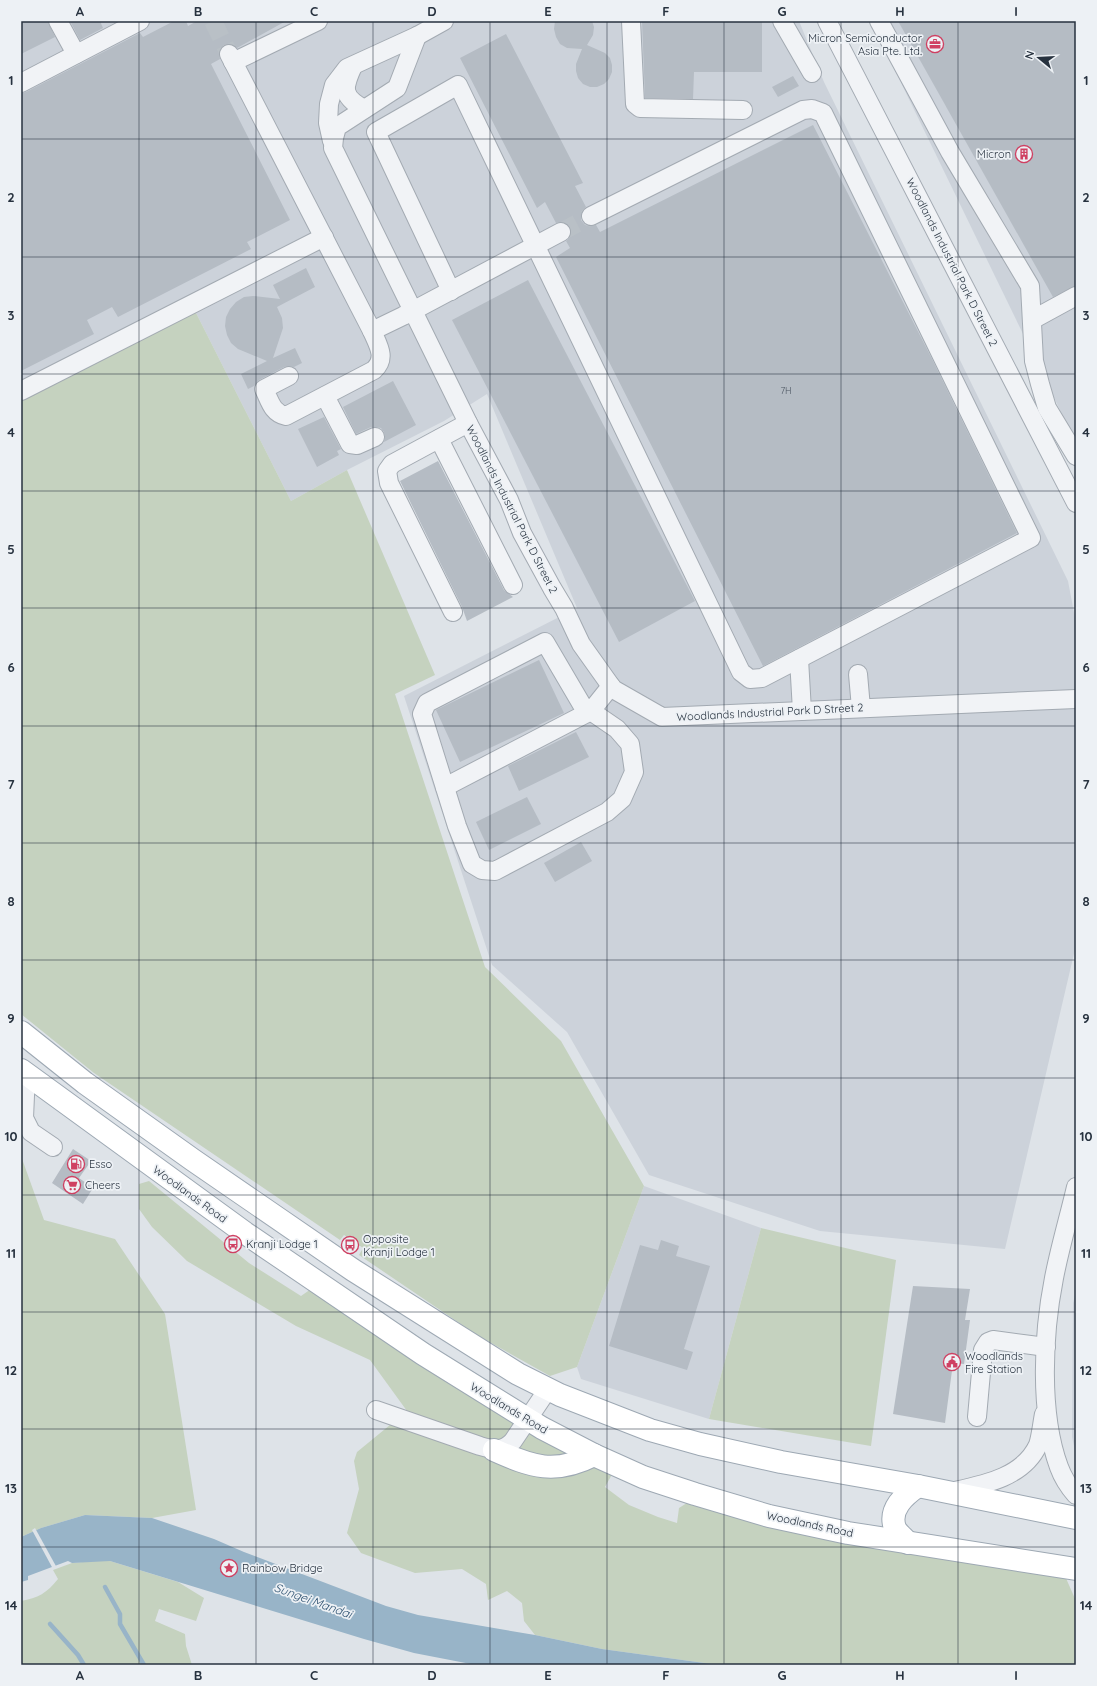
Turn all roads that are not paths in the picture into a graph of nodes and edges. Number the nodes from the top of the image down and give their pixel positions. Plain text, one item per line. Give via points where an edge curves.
1 (58, 21) edge
2 (140, 21) edge
3 (318, 21) edge
4 (444, 21) edge
5 (631, 21) edge
6 (782, 21) edge
7 (827, 21) edge
8 (879, 21) edge
9 (417, 36) junction
10 (76, 54) junction
11 (354, 65) junction
12 (812, 73) dead end
13 (21, 83) edge
14 (364, 109) junction
15 (743, 110) dead end
16 (333, 148) junction
17 (592, 216) tunnel mouth
18 (561, 232) tunnel mouth
19 (324, 238) junction
20 (536, 246) junction
21 (452, 290) junction
22 (1076, 296) edge
23 (414, 310) junction
24 (1032, 320) junction
25 (372, 330) junction
26 (289, 376) dead end
27 (21, 391) edge
28 (326, 396) junction
29 (468, 423) junction
30 (375, 437) dead end
31 (439, 439) junction
32 (1076, 456) edge
33 (1076, 503) edge
34 (513, 585) dead end
35 (453, 612) dead end
36 (799, 659) junction
37 (858, 674) dead end
38 (611, 686) junction
39 (1076, 699) edge
40 (861, 708) junction
41 (591, 711) junction
42 (802, 711) junction
43 (445, 787) junction
44 (21, 1032) edge
45 (23, 1072) edge
46 (52, 1147) dead end
47 (1076, 1187) edge
48 (1046, 1347) junction
49 (548, 1389) junction
50 (1046, 1404) junction
51 (376, 1410) dead end
52 (977, 1416) dead end
53 (527, 1419) junction
54 (494, 1450) junction
55 (594, 1455) junction
56 (918, 1486) junction
57 (950, 1492) junction
58 (1076, 1495) edge
59 (1076, 1518) edge
60 (908, 1543) junction
61 (1076, 1569) edge

1 - 10 street
2 - 10 street
3 - 19 street via 231,58
4 - 9 street
5 - 15 street via 635,104 640,108
6 - 12 street
7 - 33 street, Woodlands Industrial Park D Street 2
8 - 24 street via 950,152 1030,286
9 - 11 street, Woodlands Industrial Park D Street 2
9 - 14 street via 397,88
10 - 13 street
11 - 14 street via 345,84 347,95 354,104
11 - 16 street, Woodlands Industrial Park D Street 2 via 347,68 334,85 329,104 328,123
14 - 16 street via 337,126
16 - 23 street, Woodlands Industrial Park D Street 2
17 - 36 street via 803,110 812,109 823,113 1031,538
18 - 20 street
19 - 25 street
19 - 27 street
20 - 21 street
20 - 21 street via 458,85 376,132
20 - 36 street via 742,672 750,678 762,678
21 - 23 street
22 - 24 street
23 - 25 street
23 - 29 street, Woodlands Industrial Park D Street 2
24 - 32 street via 1034,361 1047,408
25 - 28 street via 380,352 378,366
26 - 28 street via 264,389 274,411 280,415 286,416
28 - 30 street via 350,444 356,445
29 - 31 street
29 - 38 street, Woodlands Industrial Park D Street 2 via 509,500 531,551 564,608 581,644
31 - 34 street
31 - 35 street via 392,464 387,471 389,482
36 - 42 street
37 - 40 street
38 - 41 street
38 - 42 street, Woodlands Industrial Park D Street 2 via 662,717
39 - 40 street, Woodlands Industrial Park D Street 2
40 - 42 street, Woodlands Industrial Park D Street 2
41 - 43 street
41 - 43 street via 582,705 545,642 427,703 422,714
41 - 43 street via 617,729 630,744 634,772 622,798 607,812 494,871 482,870 472,864
44 - 49 main road via 117,1105 353,1270 518,1374
45 - 46 street via 24,1118 31,1132
45 - 53 main road, Woodlands Road via 245,1233 423,1354
47 - 48 street via 1054,1278
48 - 50 street
48 - 52 street via 993,1340 988,1342 983,1350
49 - 53 street
49 - 56 main road via 643,1428 700,1444 781,1462
50 - 57 street via 1038,1444 1019,1468 987,1484
50 - 58 street via 1059,1467
51 - 54 street
53 - 54 street via 508,1446
53 - 55 main road, Woodlands Road
54 - 55 main road via 520,1462 546,1468 559,1468
55 - 60 main road, Woodlands Road via 644,1477 769,1516
56 - 57 main road
56 - 60 main road via 902,1498 895,1510 895,1528
57 - 59 main road
60 - 61 main road, Woodlands Road

